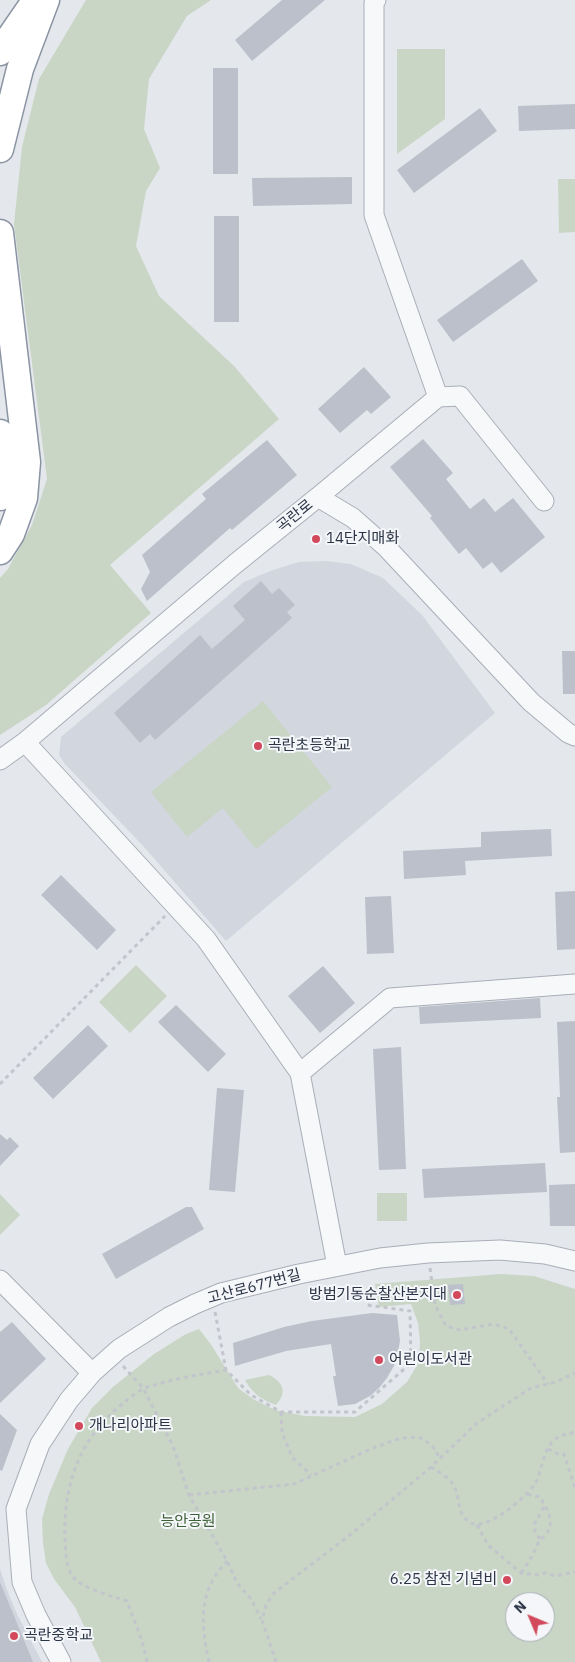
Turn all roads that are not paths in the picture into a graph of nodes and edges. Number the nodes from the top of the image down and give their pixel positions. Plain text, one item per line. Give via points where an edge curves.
1 (36, 0) edge
2 (46, 0) edge
3 (376, 0) edge
4 (0, 52) edge
5 (0, 149) edge
6 (0, 233) edge
7 (438, 397) junction
8 (0, 433) edge
9 (0, 497) edge
10 (318, 497) junction
11 (544, 501) dead end
12 (0, 551) edge
13 (575, 736) edge
14 (25, 742) junction
15 (0, 760) edge
16 (575, 984) edge
17 (300, 1073) junction
18 (575, 1261) edge
19 (337, 1266) junction
20 (0, 1280) edge
21 (92, 1373) junction
22 (8, 1510) edge
23 (61, 1662) edge

1 - 4 highway
2 - 5 highway via 20,70
3 - 7 street via 374,214
6 - 12 highway via 27,462 24,498 11,534
7 - 10 street
7 - 11 street via 460,396
8 - 9 highway via 6,475
10 - 13 street, 곡란로 via 353,518 387,548 531,702
10 - 14 street, 곡란로
14 - 15 street, 곡란로
14 - 17 street via 215,951
16 - 17 street via 390,998
17 - 19 street
18 - 19 street, 고산로677번길 via 519,1251 471,1250 380,1258
19 - 21 street, 고산로677번길 via 212,1297 169,1317 119,1349
20 - 21 street
21 - 22 street, 고산로677번길 via 69,1400 40,1444
22 - 23 street, 고산로677번길 via 22,1582

